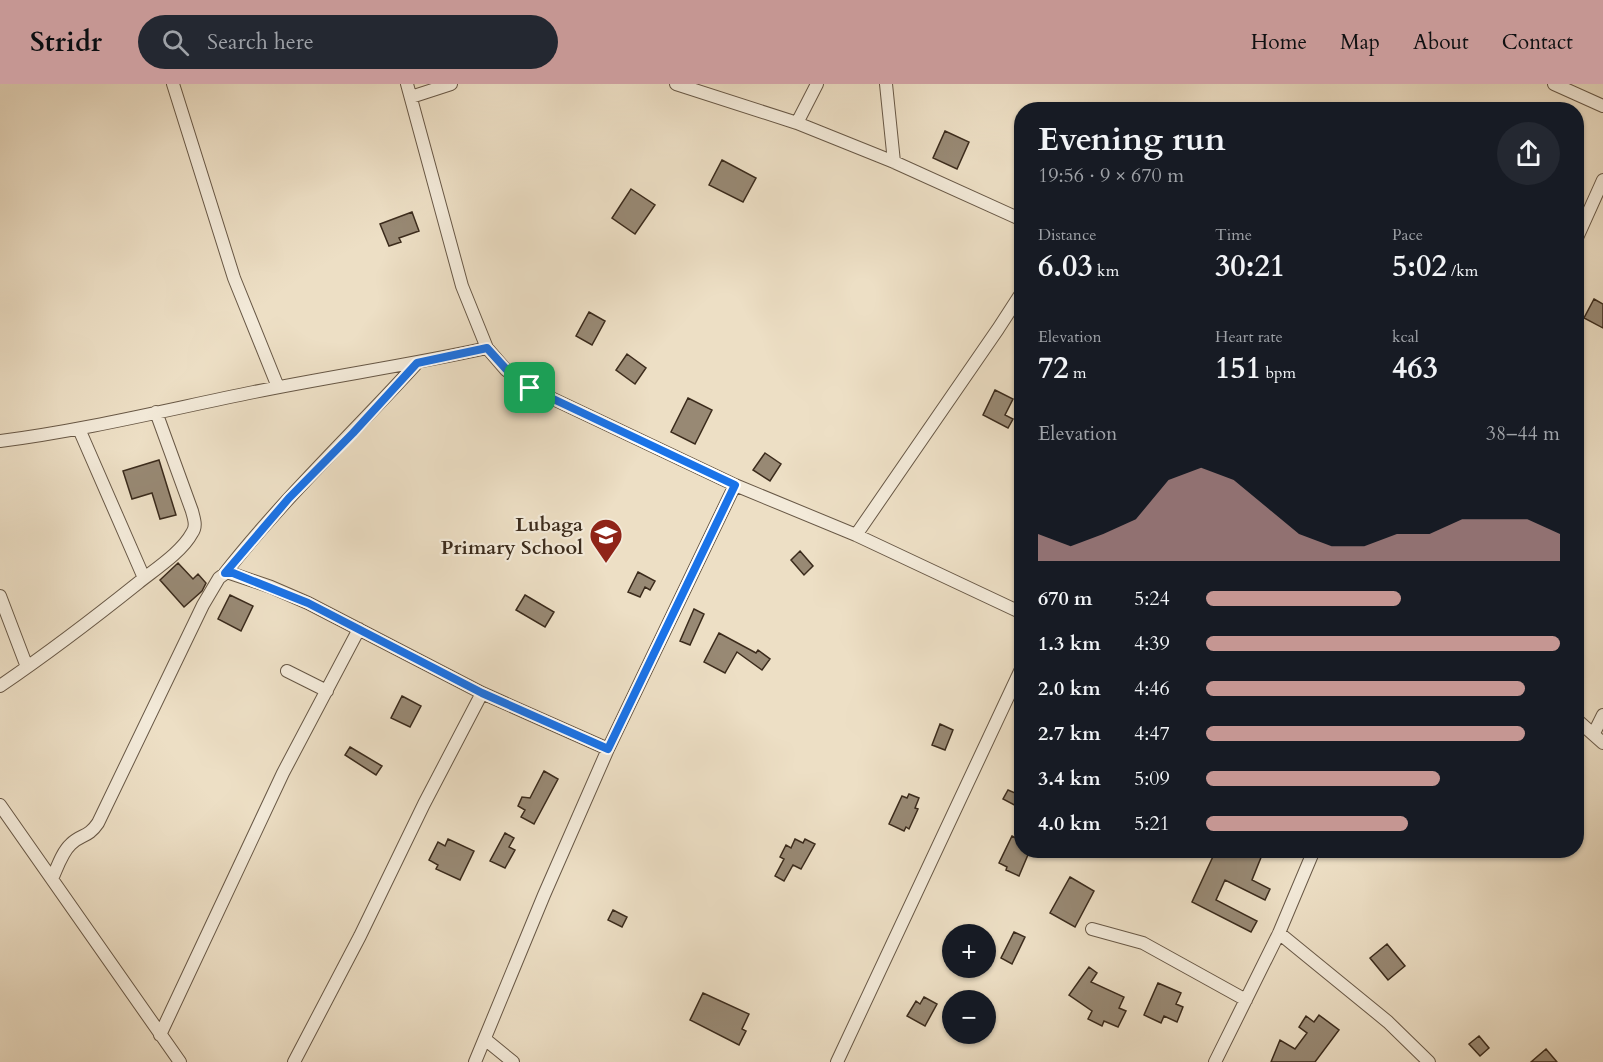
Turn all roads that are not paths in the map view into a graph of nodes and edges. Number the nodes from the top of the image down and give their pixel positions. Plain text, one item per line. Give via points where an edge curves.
1 (174, 84) edge
2 (407, 84) edge
3 (451, 84) edge
4 (676, 84) edge
5 (817, 84) edge
6 (886, 84) edge
7 (1554, 84) edge
8 (411, 97) junction
9 (1603, 106) edge
10 (797, 123) junction
11 (894, 162) junction
12 (1603, 180) edge
13 (1014, 216) edge
14 (1584, 222) edge
15 (1014, 304) edge
16 (487, 348) junction
17 (417, 363) junction
18 (278, 387) junction
19 (156, 412) junction
20 (79, 429) junction
21 (0, 441) edge
22 (735, 485) junction
23 (856, 535) junction
24 (225, 573) junction
25 (144, 578) junction
26 (0, 596) edge
27 (1014, 609) edge
28 (359, 629) junction
29 (27, 667) junction
30 (287, 671) dead end
31 (1014, 684) edge
32 (0, 686) edge
33 (327, 692) junction
34 (482, 693) junction
35 (1603, 715) edge
36 (1584, 725) edge
37 (1594, 733) junction
38 (1603, 743) edge
39 (608, 749) junction
40 (0, 805) edge
41 (1311, 858) edge
42 (52, 879) junction
43 (1092, 929) dead end
44 (1279, 933) junction
45 (1246, 1000) junction
46 (160, 1035) junction
47 (486, 1040) junction
48 (180, 1062) edge
49 (294, 1062) edge
50 (475, 1062) edge
51 (513, 1062) edge
52 (837, 1062) edge
53 (1215, 1062) edge
54 (1429, 1062) edge

1 - 18 street via 234,278
2 - 8 street
3 - 8 street
4 - 10 street
5 - 10 street
6 - 11 street
7 - 9 street
8 - 16 street via 462,286
10 - 11 street
11 - 13 street
12 - 14 street
15 - 23 street
16 - 17 street
16 - 22 street via 530,388
17 - 18 street
17 - 24 street via 289,498
18 - 19 street
19 - 20 street
19 - 25 street via 195,527 183,545
20 - 21 street
20 - 25 street
22 - 23 street
22 - 39 street
23 - 27 street
24 - 28 street via 308,603
24 - 42 street via 203,605 98,823 87,836 68,847
25 - 29 street
26 - 29 street
28 - 33 street
28 - 34 street
29 - 32 street
30 - 33 street
31 - 52 street
33 - 46 street via 283,773
34 - 39 street
34 - 49 street
35 - 37 street
36 - 37 street
37 - 38 street
39 - 47 street
40 - 42 street
41 - 44 street
42 - 46 street
43 - 45 street via 1143,944
44 - 45 street
44 - 54 street via 1388,1022
45 - 53 street
46 - 48 street
47 - 50 street
47 - 51 street

